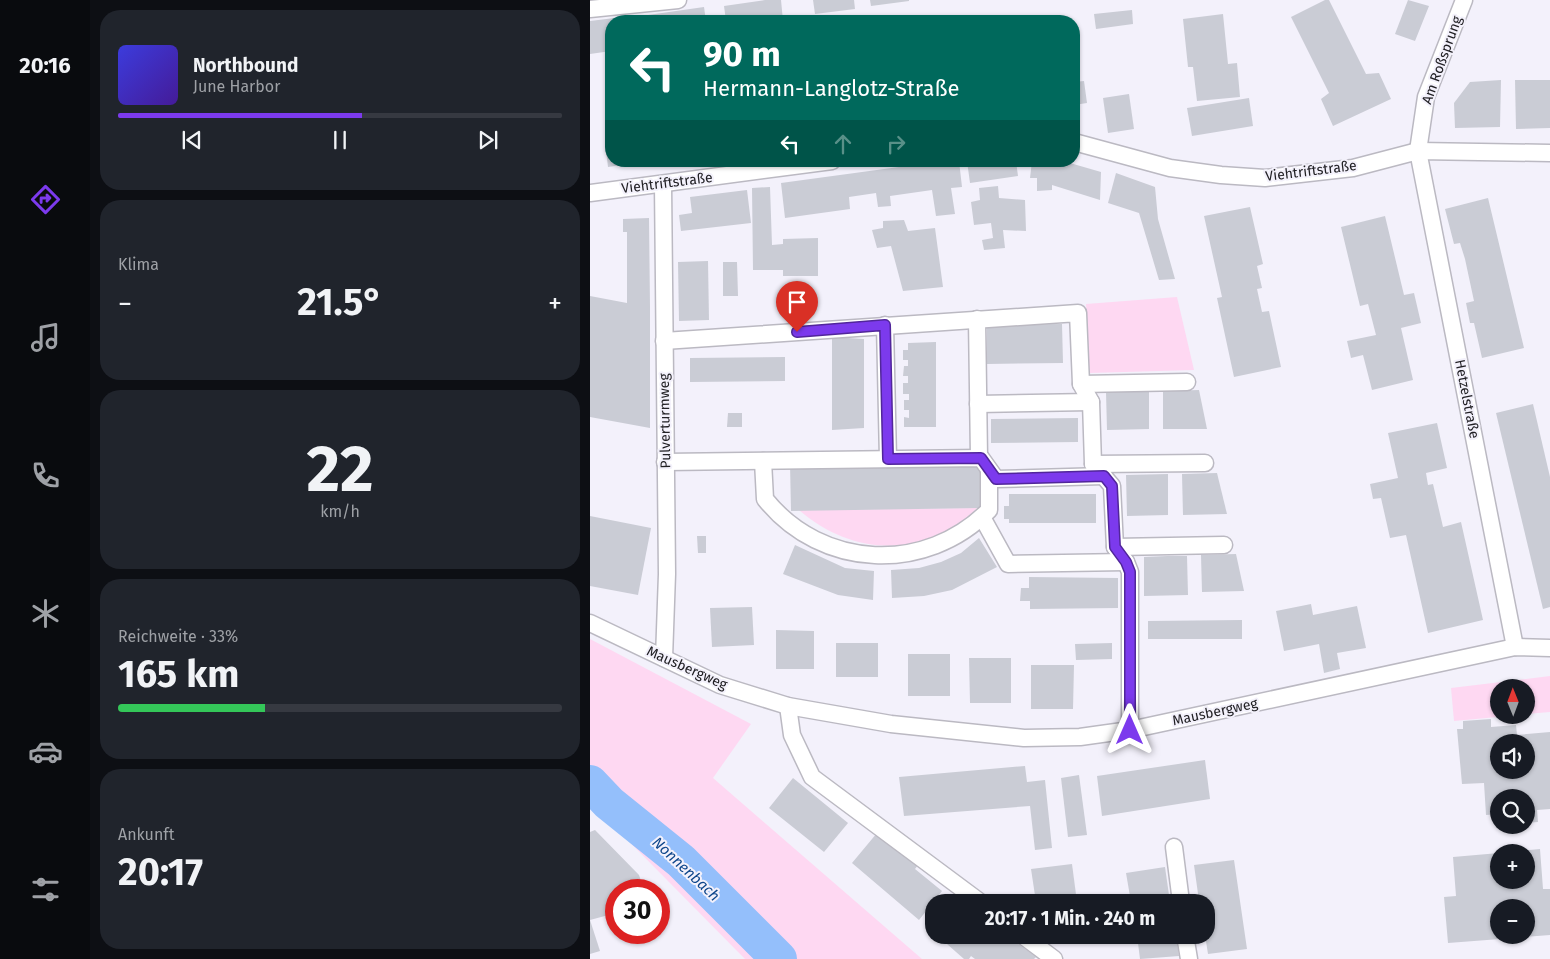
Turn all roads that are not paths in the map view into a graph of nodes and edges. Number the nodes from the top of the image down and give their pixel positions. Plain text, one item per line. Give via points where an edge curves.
1 (678, 0) edge
2 (1464, 0) edge
3 (590, 9) edge
4 (1080, 144) edge
5 (1418, 151) junction
6 (1550, 153) edge
7 (788, 167) edge
8 (663, 184) junction
9 (590, 193) edge
10 (977, 319) junction
11 (885, 325) junction
12 (664, 341) junction
13 (1187, 382) dead end
14 (1081, 384) junction
15 (1092, 402) junction
16 (978, 404) junction
17 (888, 459) junction
18 (763, 461) junction
19 (665, 462) junction
20 (1205, 463) dead end
21 (988, 469) junction
22 (1099, 470) junction
23 (982, 517) junction
24 (1224, 545) dead end
25 (1115, 547) junction
26 (1126, 562) junction
27 (590, 623) edge
28 (1515, 647) junction
29 (1550, 648) edge
30 (664, 658) junction
31 (788, 706) junction
32 (1130, 730) junction
33 (1174, 847) dead end
34 (969, 894) edge
35 (1180, 894) edge
36 (1034, 944) edge
37 (1186, 944) edge
38 (1054, 959) edge
39 (1188, 959) edge

1 - 3 street
2 - 5 street, Am Roßsprung via 1426,97
4 - 5 street, Viehtriftstraße via 1170,168 1265,178 1353,168
5 - 6 street, Viehtriftstraße
5 - 28 street, Hetzelstraße
7 - 8 street, Viehtriftstraße
8 - 9 street, Viehtriftstraße
8 - 12 street, Pulverturmweg
10 - 11 street
10 - 14 street via 1078,313
10 - 16 street
11 - 12 street
11 - 17 street
12 - 19 street, Pulverturmweg
13 - 14 street
14 - 15 street
15 - 16 street
15 - 22 street
16 - 21 street
17 - 18 street
17 - 21 street
18 - 19 street
18 - 23 street via 765,499 804,534 835,549 864,555 911,553 943,543
19 - 30 street, Pulverturmweg via 667,574
20 - 22 street
21 - 22 street
21 - 23 street via 989,510
22 - 25 street via 1112,486
23 - 26 street via 1008,564
24 - 25 street
25 - 26 street
26 - 32 street via 1130,572
27 - 30 street, Mausbergweg
28 - 29 street, Mausbergweg
28 - 32 street, Mausbergweg
30 - 31 street, Mausbergweg via 720,684
31 - 32 street, Mausbergweg via 890,724 1024,738 1080,737
31 - 34 street via 792,735 812,776
33 - 35 street
36 - 38 street
37 - 39 street

